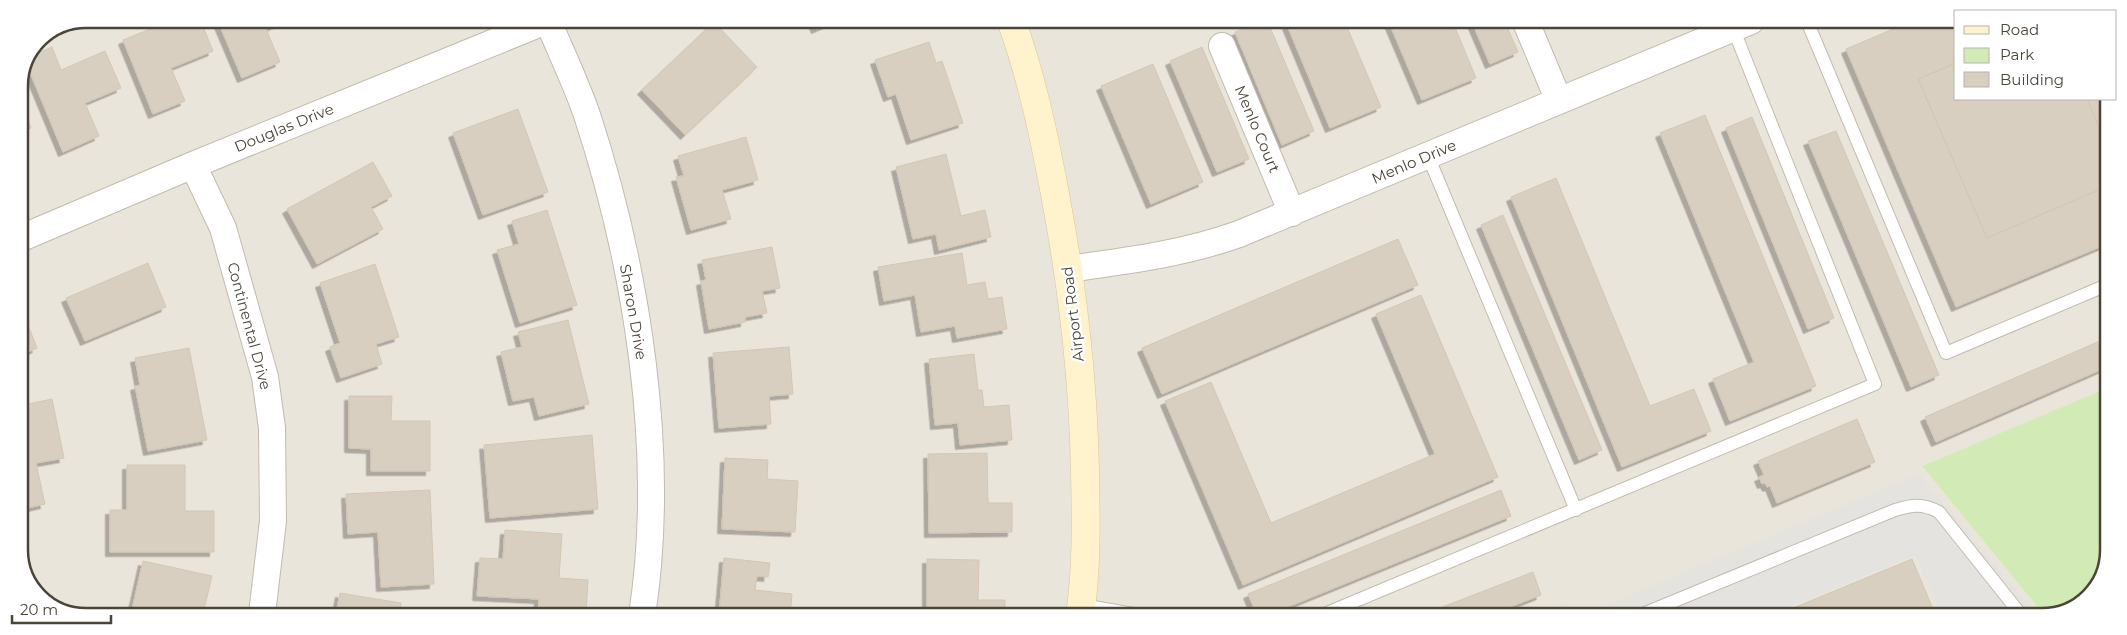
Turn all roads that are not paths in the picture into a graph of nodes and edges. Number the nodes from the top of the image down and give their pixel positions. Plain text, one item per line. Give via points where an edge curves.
1 (529, 28) edge
2 (552, 28) edge
3 (1014, 28) edge
4 (1528, 28) edge
5 (1732, 28) edge
6 (1743, 28) edge
7 (1810, 28) edge
8 (1222, 46) dead end
9 (1558, 101) junction
10 (1428, 156) junction
11 (193, 165) junction
12 (1292, 213) junction
13 (28, 235) edge
14 (1068, 269) junction
15 (2099, 288) edge
16 (1576, 510) junction
17 (263, 608) edge
18 (643, 608) edge
19 (1081, 608) edge
20 (1339, 608) edge
21 (1657, 608) edge
22 (2016, 608) edge

1 - 11 street, Douglas Drive
2 - 18 street, Sharon Drive via 586,113 605,175 637,326 647,403 650,463 649,542
3 - 14 street, Airport Road via 1040,119
4 - 9 street
5 - 9 street, Menlo Drive
6 - 16 lane via 1876,384
7 - 15 lane via 1946,352
8 - 12 street, Menlo Court
9 - 10 street, Menlo Drive
10 - 12 street, Menlo Drive
10 - 16 lane
11 - 13 street, Douglas Drive
11 - 17 street, Continental Drive via 223,228 266,385 272,428 273,521
12 - 14 street, Menlo Drive via 1190,249
14 - 19 street, Airport Road via 1084,428 1086,518
16 - 20 lane
21 - 22 lane via 1895,510 1917,504 1938,512

